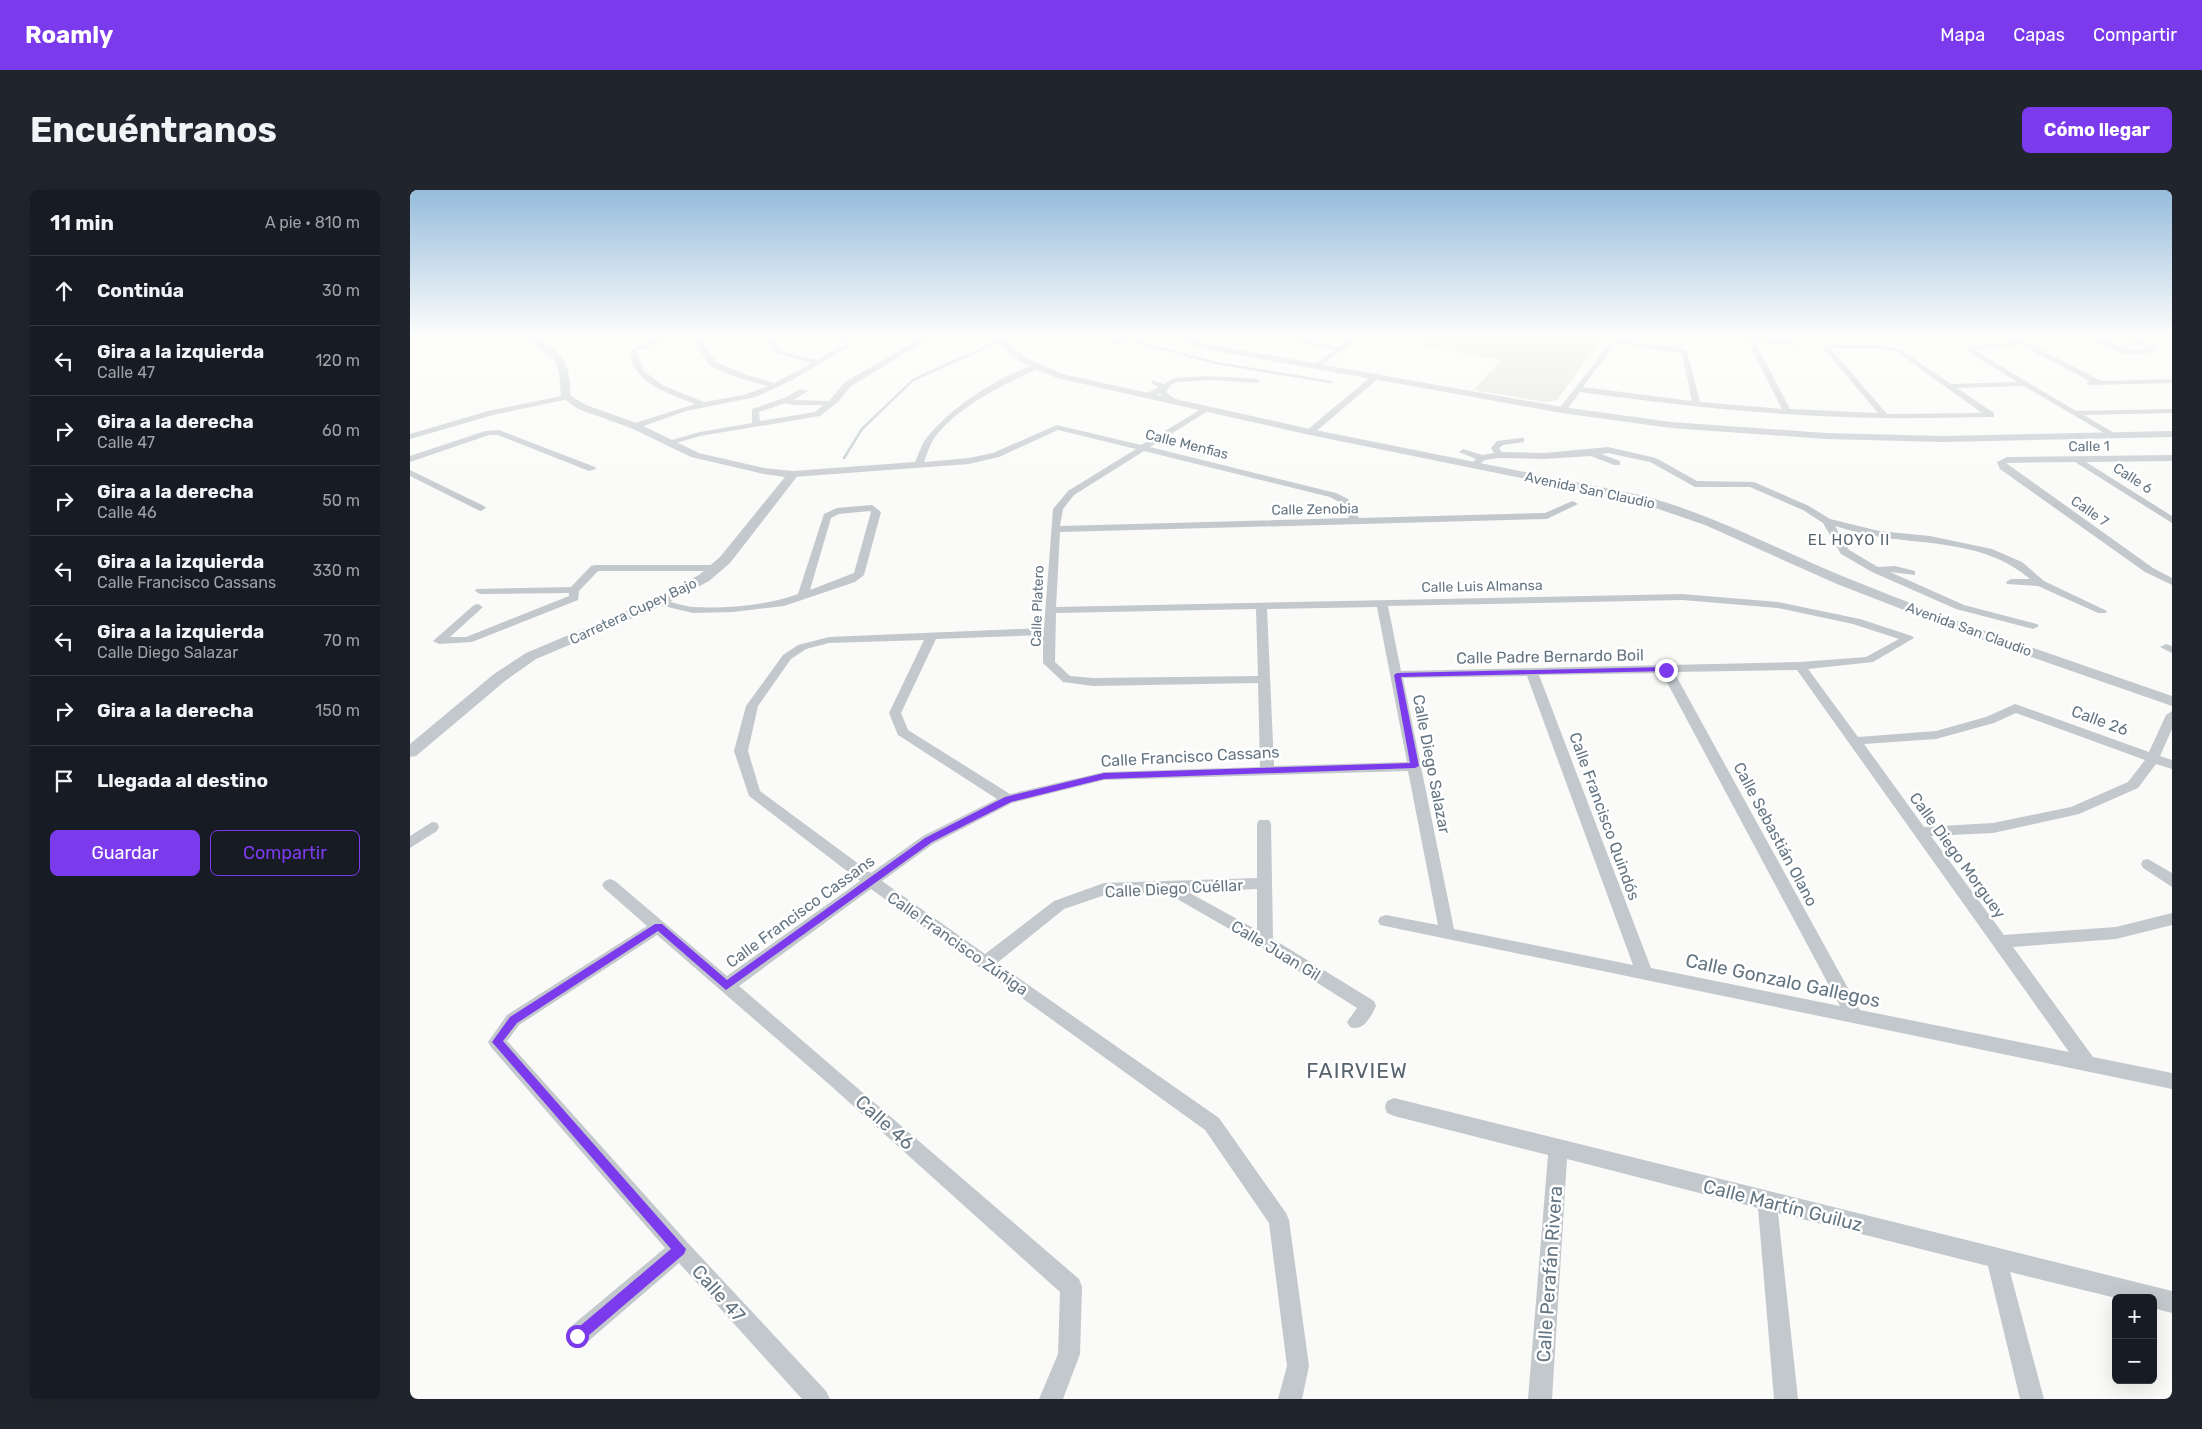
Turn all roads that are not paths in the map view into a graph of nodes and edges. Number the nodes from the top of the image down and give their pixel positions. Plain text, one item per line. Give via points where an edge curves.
1 (566, 393) edge
2 (675, 393) edge
3 (756, 393) edge
4 (799, 393) edge
5 (840, 393) edge
6 (982, 393) edge
7 (1138, 393) edge
8 (1151, 393) edge
9 (1164, 393) edge
10 (1356, 393) edge
11 (1469, 393) edge
12 (1575, 393) edge
13 (1613, 393) edge
14 (1695, 393) edge
15 (1778, 393) edge
16 (1865, 393) edge
17 (1962, 393) edge
18 (2041, 393) edge
19 (1145, 395) junction
20 (566, 397) junction
21 (787, 400) junction
22 (1175, 402) junction
23 (831, 403) junction
24 (702, 404) junction
25 (1697, 404) junction
26 (1205, 409) junction
27 (1562, 410) junction
28 (1787, 410) junction
29 (2172, 411) edge
30 (2074, 413) junction
31 (1885, 416) junction
32 (756, 424) junction
33 (635, 426) junction
34 (1310, 432) junction
35 (2172, 434) edge
36 (2111, 435) junction
37 (410, 437) edge
38 (1521, 440) dead end
39 (669, 442) junction
40 (1144, 447) junction
41 (1464, 452) dead end
42 (1592, 452) junction
43 (1498, 456) junction
44 (2162, 458) junction
45 (2172, 458) edge
46 (410, 459) edge
47 (2007, 460) joint
48 (2078, 460) junction
49 (1478, 462) junction
50 (1617, 463) dead end
51 (2172, 464) edge
52 (918, 465) junction
53 (592, 469) dead end
54 (410, 474) edge
55 (793, 474) junction
56 (1573, 504) dead end
57 (481, 508) dead end
58 (2172, 520) edge
59 (1827, 521) junction
60 (1356, 522) junction
61 (1055, 529) junction
62 (717, 568) junction
63 (1876, 570) junction
64 (1911, 573) dead end
65 (2011, 582) dead end
66 (2172, 582) edge
67 (2040, 583) junction
68 (574, 590) junction
69 (480, 591) dead end
70 (803, 597) junction
71 (659, 602) junction
72 (1382, 603) junction
73 (1261, 605) junction
74 (478, 607) dead end
75 (1051, 610) junction
76 (2102, 611) dead end
77 (2033, 626) dead end
78 (1049, 631) junction
79 (932, 635) junction
80 (1908, 638) joint
81 (1800, 666) junction
82 (1666, 670) junction
83 (1532, 672) junction
84 (1397, 675) junction
85 (1264, 679) junction
86 (2172, 701) edge
87 (2172, 715) edge
88 (1855, 741) junction
89 (410, 752) edge
90 (2153, 758) junction
91 (2172, 765) edge
92 (1415, 766) junction
93 (1267, 770) junction
94 (1008, 799) junction
95 (1264, 824) dead end
96 (432, 827) dead end
97 (1920, 832) junction
98 (410, 843) edge
99 (2148, 864) dead end
100 (871, 881) junction
101 (2172, 881) edge
102 (1264, 883) junction
103 (610, 886) dead end
104 (1165, 886) junction
105 (2172, 919) edge
106 (1386, 921) dead end
107 (659, 926) junction
108 (1447, 932) junction
109 (1264, 942) junction
110 (2000, 942) junction
111 (986, 963) junction
112 (1644, 972) junction
113 (726, 986) junction
114 (1854, 1016) junction
115 (1356, 1022) dead end
116 (2088, 1064) junction
117 (2172, 1081) edge
118 (1394, 1107) dead end
119 (1558, 1149) junction
120 (1767, 1201) junction
121 (680, 1249) junction
122 (1996, 1258) junction
123 (2172, 1302) edge
124 (577, 1336) dead end
125 (818, 1399) edge
126 (1051, 1399) edge
127 (1290, 1399) edge
128 (1540, 1399) edge
129 (1786, 1399) edge
130 (2032, 1399) edge

1 - 20 street
2 - 24 street
3 - 24 street via 729,402
4 - 21 street
5 - 23 street
6 - 52 street via 960,408 932,437
7 - 19 street, Avenida San Claudio
8 - 19 street
9 - 22 street
10 - 34 street
11 - 27 street
12 - 27 street
13 - 25 street
14 - 25 street
15 - 28 street
16 - 31 street
17 - 31 street via 1991,415
18 - 30 street
19 - 22 street, Avenida San Claudio
20 - 33 street via 582,407
20 - 37 street via 491,413
21 - 23 street via 793,404
21 - 32 street via 755,411
22 - 26 street, Avenida San Claudio
23 - 32 street via 817,414
24 - 33 street
25 - 28 street
26 - 34 street, Avenida San Claudio
26 - 40 street, Calle Platero
27 - 36 street via 1671,425 1826,436 1943,439
28 - 31 street
29 - 30 street
30 - 36 street
32 - 39 street
33 - 39 street
34 - 49 street, Avenida San Claudio
35 - 36 street
38 - 43 street via 1500,443 1495,448
39 - 55 street via 695,455 764,471
40 - 52 street, Calle Menfias via 1057,427 996,455 969,461
40 - 60 street, Calle Menfias via 1333,495 1345,501
40 - 61 street, Calle Platero via 1071,493 1058,509
41 - 49 street
42 - 43 street
42 - 50 street
42 - 59 street via 1608,450 1653,460 1695,484 1751,484
43 - 49 street
44 - 45 street, Calle 1
44 - 48 street, Calle 1
44 - 51 street
46 - 53 street via 499,432
47 - 48 street, Calle 1
47 - 66 street, Calle 7 via 2001,462 2003,467 2149,570
48 - 58 street, Calle 6
49 - 86 street, Avenida San Claudio via 1680,511 1842,581 1976,633
52 - 55 street, Calle Menfias
54 - 57 street
55 - 62 street, Carretera Cupey Bajo
56 - 60 street, Calle Zenobia via 1547,516
59 - 63 street via 1844,552
59 - 67 street via 1879,534 1930,539 1988,551 2018,564
60 - 61 street, Calle Zenobia
61 - 75 street, Calle Platero
62 - 68 street via 595,568
62 - 71 street, Carretera Cupey Bajo via 688,588
63 - 64 street via 1894,569
63 - 77 street via 1960,607
65 - 67 street
67 - 76 street
68 - 69 street
68 - 74 street via 574,598 468,640 439,641
70 - 70 street via 827,516 837,511 872,508 876,512 858,575
70 - 71 street via 784,603 733,609 693,610
71 - 89 street, Carretera Cupey Bajo via 514,666
72 - 73 street, Calle Luis Almansa
72 - 80 street, Calle Luis Almansa via 1682,597 1778,604 1856,621
72 - 84 street, Calle Diego Salazar
73 - 75 street, Calle Luis Almansa
73 - 85 street
75 - 78 street, Calle Platero
78 - 79 street, Calle Francisco Zúñiga
78 - 85 street, Calle Platero via 1049,663 1067,679 1093,682
79 - 94 street via 894,713 903,732
79 - 100 street, Calle Francisco Zúñiga via 829,640 802,647 787,657 752,706 742,751 754,793
80 - 81 street, Calle Padre Bernardo Boil via 1869,660
81 - 82 street, Calle Padre Bernardo Boil
81 - 88 street, Calle Diego Morguey
82 - 83 street, Calle Padre Bernardo Boil
82 - 114 street, Calle Sebastián Olano
83 - 84 street, Calle Padre Bernardo Boil
83 - 112 street, Calle Francisco Quindós
84 - 92 street, Calle Diego Salazar
85 - 93 street
87 - 90 street
88 - 90 street, Calle 26 via 1936,735 1990,720 2015,708
88 - 97 street, Calle Diego Morguey
90 - 91 street, Calle 26
90 - 97 street via 2133,785 2074,811 1994,828
92 - 93 street, Calle Francisco Cassans
92 - 108 street, Calle Diego Salazar
93 - 94 street, Calle Francisco Cassans via 1104,776
94 - 100 street, Calle Francisco Cassans via 928,840
95 - 102 street
96 - 98 street
97 - 110 street, Calle Diego Morguey
99 - 101 street
100 - 111 street, Calle Francisco Zúñiga
100 - 113 street, Calle Francisco Cassans
102 - 104 street, Calle Diego Cuéllar
102 - 109 street
103 - 107 street, Calle 46
104 - 109 street, Calle Juan Gil
104 - 111 street, Calle Diego Cuéllar via 1104,889 1060,904
105 - 110 street via 2116,933
106 - 108 street, Calle Gonzalo Gallegos
107 - 113 street, Calle 46
107 - 121 street, Calle 47 via 514,1020 497,1042
108 - 112 street, Calle Gonzalo Gallegos
109 - 115 street, Calle Juan Gil via 1368,1006
110 - 116 street, Calle Diego Morguey
111 - 127 street, Calle Francisco Zúñiga via 1212,1124 1279,1220 1298,1366
112 - 114 street, Calle Gonzalo Gallegos
113 - 126 street, Calle 46 via 836,1078 1071,1287 1069,1354
114 - 116 street, Calle Gonzalo Gallegos
116 - 117 street, Calle Gonzalo Gallegos
118 - 119 street, Calle Martín Guiluz
119 - 120 street, Calle Martín Guiluz
119 - 128 street, Calle Perafán Rivera
120 - 122 street, Calle Martín Guiluz
120 - 129 street
121 - 124 street
121 - 125 street, Calle 47
122 - 123 street, Calle Martín Guiluz
122 - 130 street

